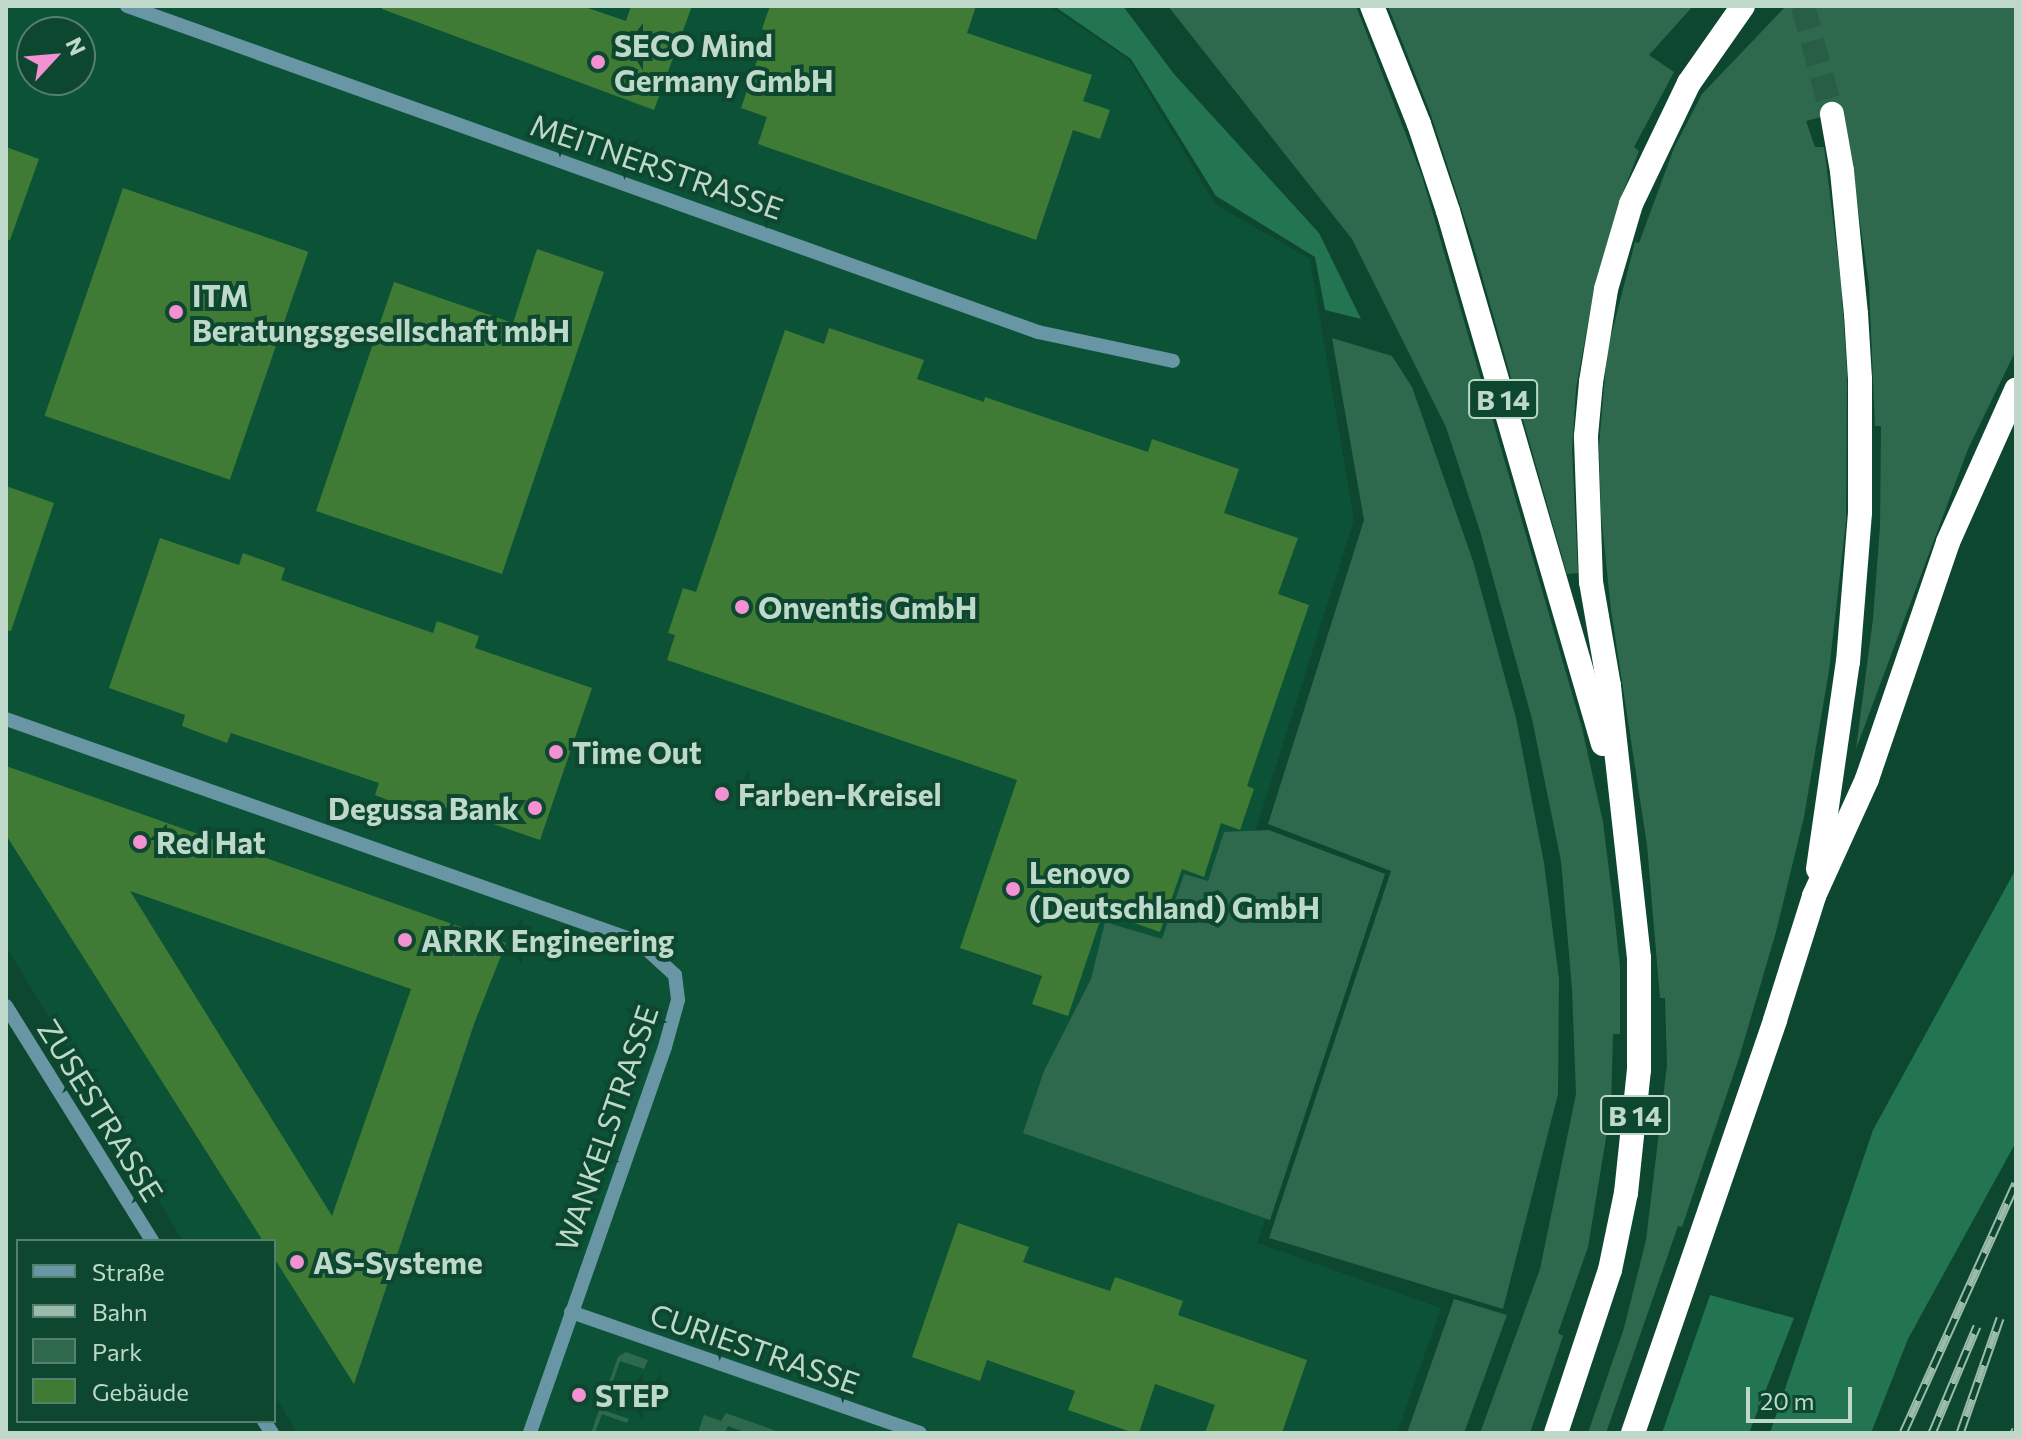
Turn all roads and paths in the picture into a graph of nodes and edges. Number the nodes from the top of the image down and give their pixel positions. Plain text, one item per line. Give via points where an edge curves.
1 (127, 6) edge
2 (1372, 6) edge
3 (1743, 6) edge
4 (1832, 114) tunnel mouth
5 (1173, 361) dead end
6 (2016, 390) edge
7 (6, 719) edge
8 (1618, 797) junction
9 (1814, 896) junction
10 (6, 1006) edge
11 (151, 1239) edge
12 (571, 1312) junction
13 (530, 1433) edge
14 (920, 1433) edge
15 (1556, 1433) edge
16 (1633, 1433) edge

1 - 5 street, MEITNERSTRASSE via 1038,332
2 - 8 highway, B 14 via 1448,211
3 - 8 highway, B 14 via 1689,83 1631,204 1606,289 1591,382 1588,537
4 - 9 highway via 1856,314 1860,512 1848,662
6 - 9 highway via 1948,542 1867,779
7 - 12 street, WANKELSTRASSE via 639,942 675,975 678,1000 665,1047
8 - 15 highway, B 14 via 1639,958 1634,1132 1610,1270
9 - 16 highway
10 - 11 street, ZUSESTRASSE
12 - 13 street, WANKELSTRASSE
12 - 14 street, CURIESTRASSE

